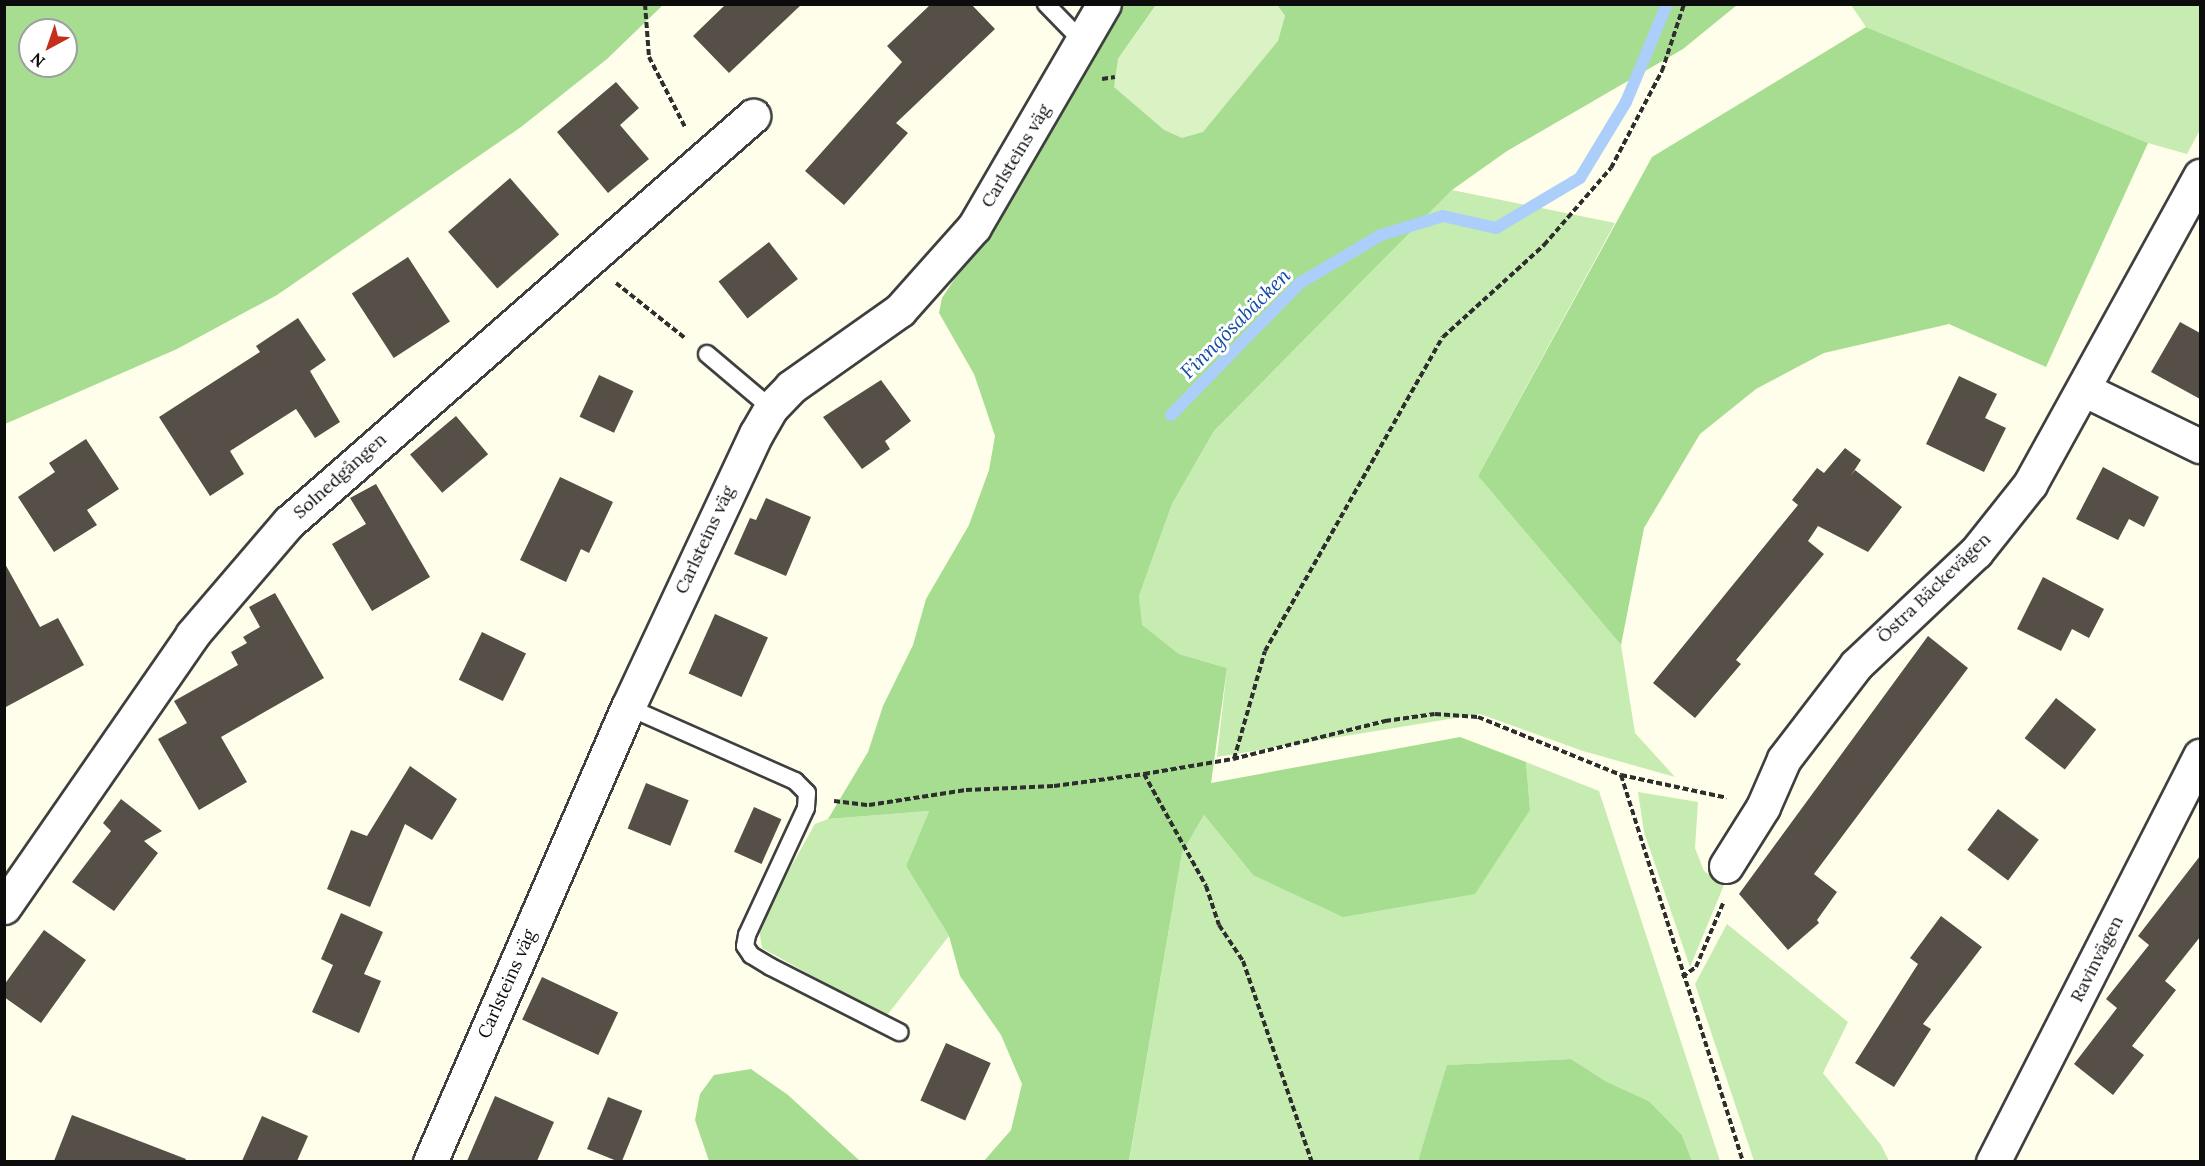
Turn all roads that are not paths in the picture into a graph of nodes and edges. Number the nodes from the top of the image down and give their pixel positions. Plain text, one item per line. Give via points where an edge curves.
1 (1046, 4) edge
2 (1104, 4) edge
3 (1083, 42) junction
4 (753, 116) dead end
5 (2200, 176) edge
6 (707, 354) dead end
7 (2085, 390) junction
8 (771, 408) junction
9 (2200, 446) edge
10 (628, 707) junction
11 (2200, 756) edge
12 (1726, 866) road end
13 (4, 907) edge
14 (899, 1032) dead end
15 (430, 1161) edge
16 (1993, 1161) edge

1 - 3 lane
2 - 3 street, Carlsteins väg
3 - 8 street, Carlsteins väg via 974,227 938,271 900,310 791,387
4 - 13 street, Solnedgången via 704,163 336,476 289,522 192,635
5 - 7 street, Östra Bäckevägen
6 - 8 lane
7 - 9 street
7 - 12 street, Östra Bäckevägen via 2004,520 1945,583 1856,665 1784,759 1763,807
8 - 10 street, Carlsteins väg via 738,468
10 - 14 lane via 795,781 807,793 806,808 747,934 745,946 751,955 771,967
10 - 15 street, Carlsteins väg
11 - 16 street, Ravinvägen

